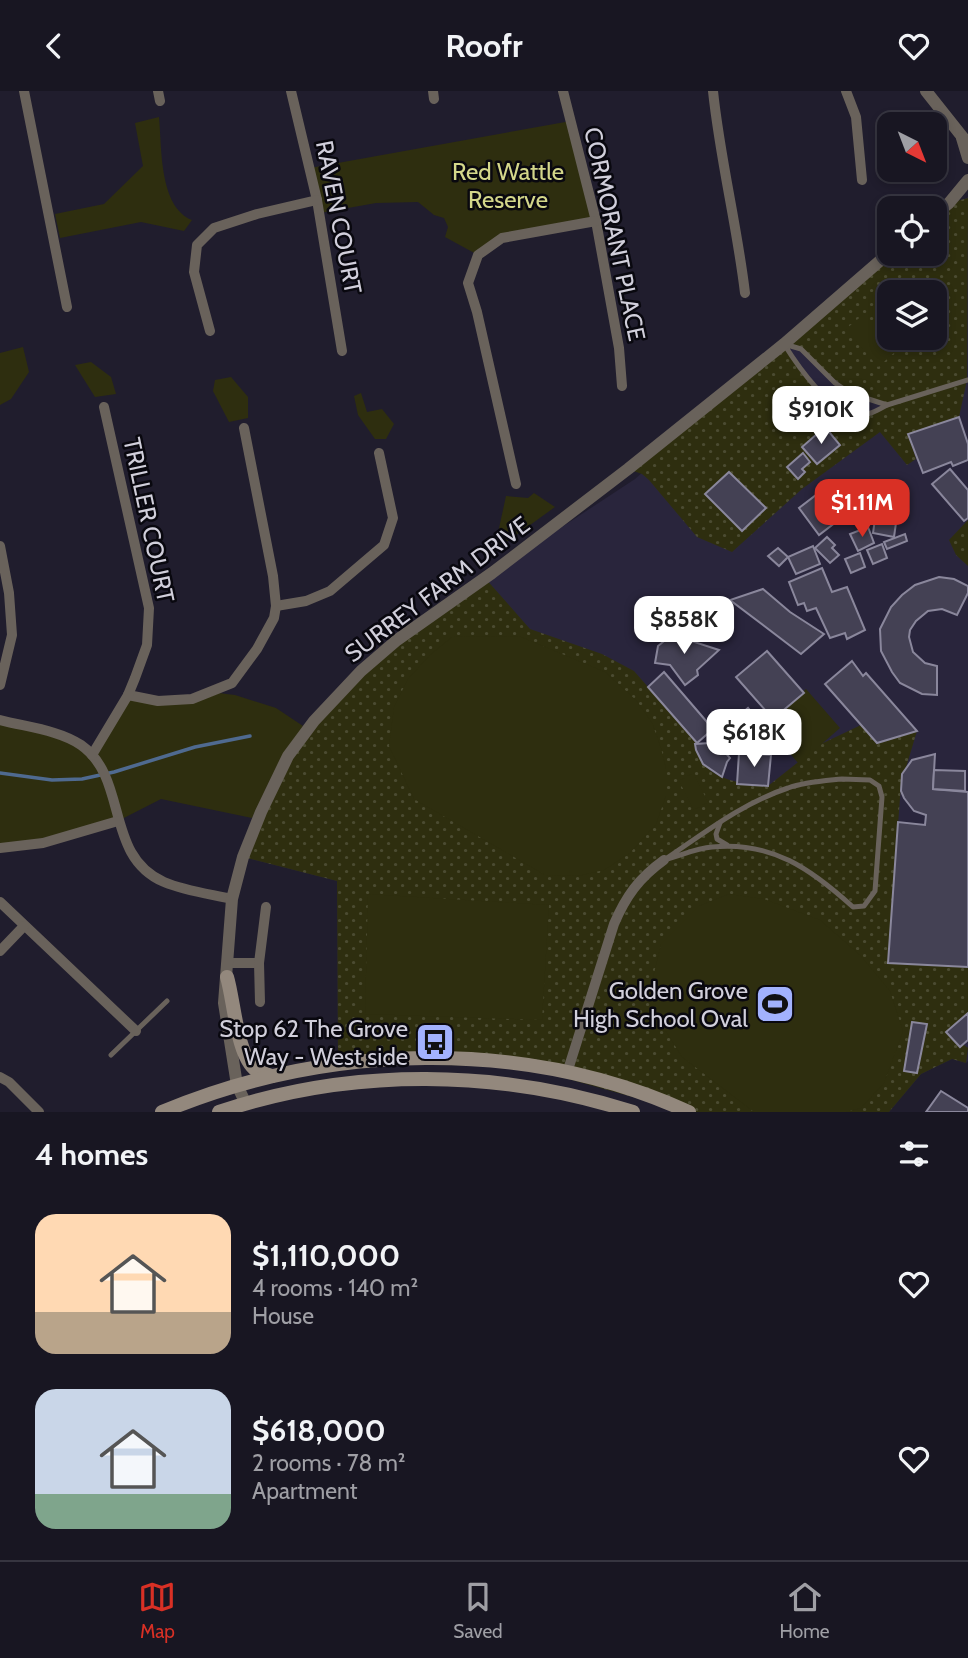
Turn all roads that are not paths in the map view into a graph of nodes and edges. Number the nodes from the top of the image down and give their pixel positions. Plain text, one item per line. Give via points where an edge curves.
1 (24, 91) edge
2 (291, 91) edge
3 (563, 91) edge
4 (713, 91) edge
5 (846, 91) edge
6 (926, 91) edge
7 (965, 141) edge
8 (968, 158) edge
9 (862, 180) dead end
10 (968, 180) edge
11 (968, 197) edge
12 (317, 200) junction
13 (949, 203) joint
14 (596, 221) junction
15 (877, 263) edge
16 (745, 293) dead end
17 (67, 307) dead end
18 (210, 331) dead end
19 (784, 344) junction
20 (342, 351) dead end
21 (968, 380) edge
22 (622, 386) dead end
23 (887, 405) junction
24 (104, 407) dead end
25 (244, 428) dead end
26 (379, 453) dead end
27 (516, 484) dead end
28 (0, 546) edge
29 (276, 606) junction
30 (0, 685) edge
31 (128, 695) junction
32 (0, 720) edge
33 (92, 755) junction
34 (118, 821) junction
35 (721, 821) junction
36 (733, 847) junction
37 (0, 848) edge
38 (664, 860) junction
39 (232, 899) junction
40 (0, 902) edge
41 (265, 907) dead end
42 (24, 926) junction
43 (0, 951) edge
44 (259, 964) junction
45 (227, 970) junction
46 (167, 1001) dead end
47 (260, 1002) dead end
48 (136, 1031) junction
49 (241, 1043) junction
50 (111, 1055) dead end
51 (567, 1073) junction
52 (272, 1076) junction
53 (0, 1077) edge
54 (242, 1084) junction
55 (562, 1093) junction
56 (246, 1104) junction
57 (39, 1112) edge
58 (162, 1112) edge
59 (219, 1112) edge
60 (633, 1112) edge
61 (689, 1112) edge

1 - 17 street
2 - 12 street, RAVEN COURT
3 - 14 street, CORMORANT PLACE
4 - 16 street
5 - 9 street via 856,117
6 - 7 street
7 - 8 street
10 - 13 street
11 - 13 street
12 - 18 street via 214,228 197,244 194,272
12 - 20 street, RAVEN COURT
14 - 22 street, CORMORANT PLACE
14 - 27 street via 502,238 478,255 468,283
15 - 19 street, SURREY FARM DRIVE
19 - 23 lane via 801,349 850,394
19 - 23 lane via 798,366 847,414 860,416
19 - 39 street, SURREY FARM DRIVE via 596,494 361,671 320,713 288,756 243,857
21 - 23 lane
24 - 31 street, TRILLER COURT via 149,608 147,645
25 - 29 street
26 - 29 street via 393,518 384,545 330,591
28 - 30 street via 12,635
29 - 31 street via 257,649 232,683 192,699 158,701
31 - 33 street, TRILLER COURT
32 - 33 street via 64,736
33 - 34 street via 107,781
34 - 37 street via 43,843
34 - 39 street via 127,846 147,872 163,882
35 - 36 lane via 717,839
35 - 36 lane via 786,789 813,782 870,780 880,786 875,891 864,907 853,908 836,890 779,854
35 - 38 lane
36 - 38 lane via 710,847
38 - 51 street via 643,876 624,901
39 - 45 street, SURREY FARM DRIVE
40 - 42 street
41 - 44 street
42 - 43 street
42 - 48 street
44 - 45 street
44 - 47 street
45 - 49 main road
45 - 54 street, SURREY FARM DRIVE via 225,1016
46 - 48 lane
48 - 50 lane
49 - 52 main road via 253,1067
49 - 54 street
51 - 52 main road via 495,1061 419,1058 357,1062
51 - 55 main road
51 - 61 main road
52 - 54 main road
53 - 57 street
54 - 56 main road
54 - 58 main road
55 - 56 main road via 495,1082 404,1079 316,1087
55 - 60 main road
56 - 59 main road

